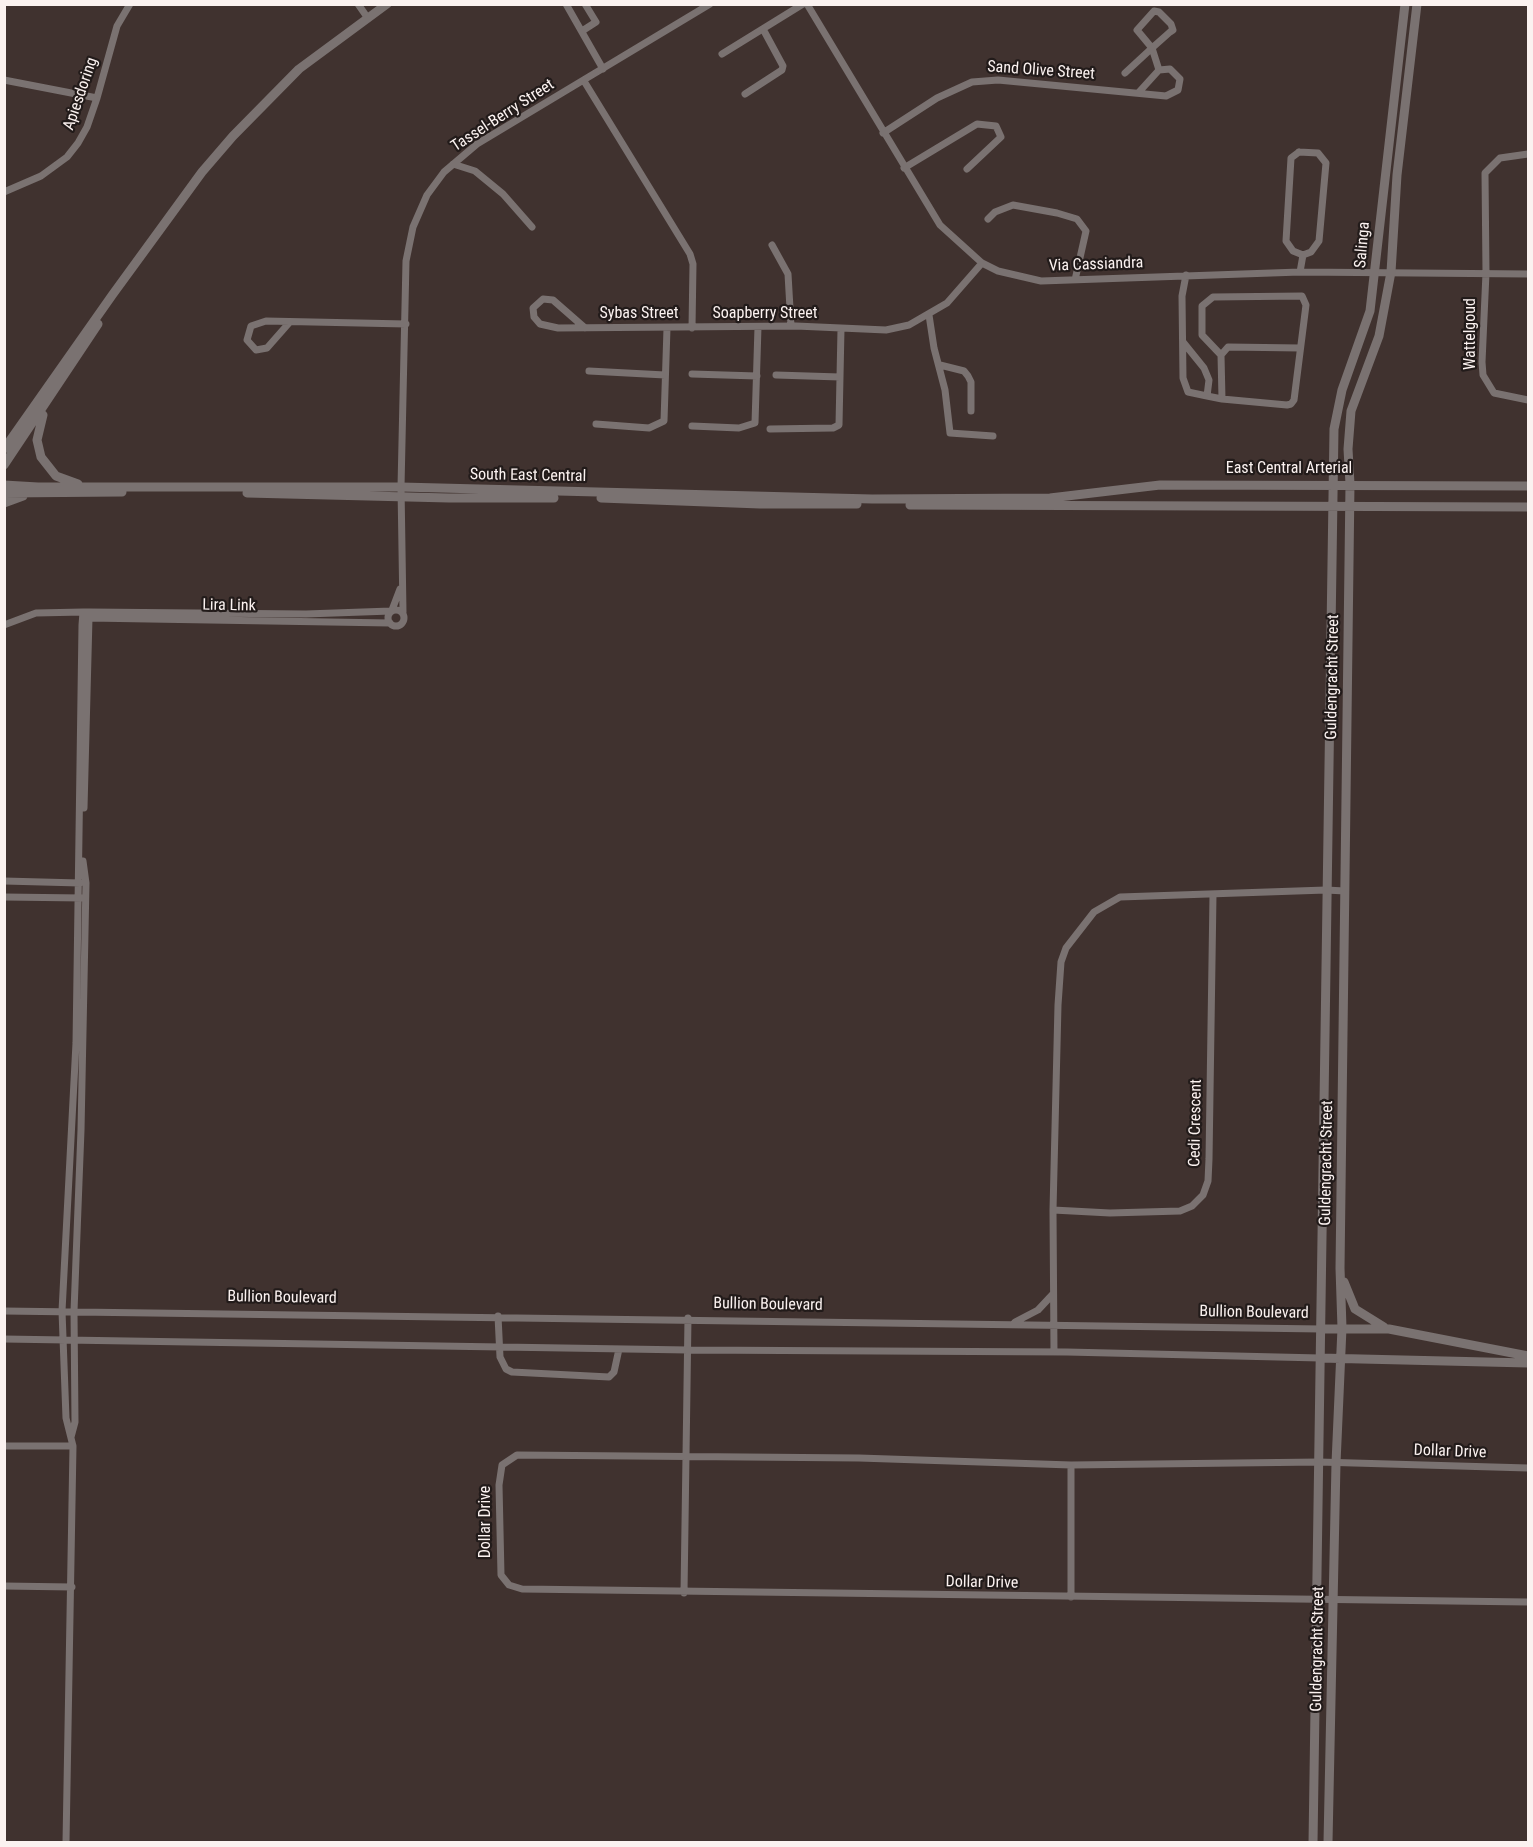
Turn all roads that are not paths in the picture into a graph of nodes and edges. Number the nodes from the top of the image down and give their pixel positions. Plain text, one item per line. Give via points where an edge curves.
1 (130, 4) edge
2 (358, 4) edge
3 (387, 4) edge
4 (566, 4) edge
5 (585, 4) edge
6 (710, 4) edge
7 (805, 4) edge
8 (1405, 4) edge
9 (1417, 4) edge
10 (367, 17) junction
11 (763, 28) junction
12 (582, 31) junction
13 (1152, 48) junction
14 (722, 54) dead end
15 (603, 69) junction
16 (1159, 70) junction
17 (1125, 73) dead end
18 (4, 80) edge
19 (584, 81) junction
20 (1139, 92) junction
21 (745, 94) dead end
22 (97, 98) junction
23 (883, 133) junction
24 (1528, 154) edge
25 (453, 164) junction
26 (904, 168) junction
27 (967, 169) dead end
28 (4, 192) edge
29 (988, 219) dead end
30 (532, 227) dead end
31 (772, 245) dead end
32 (1303, 255) junction
33 (982, 263) junction
34 (1300, 272) junction
35 (1376, 272) junction
36 (1391, 272) junction
37 (1486, 273) junction
38 (1528, 274) edge
39 (1186, 275) junction
40 (1075, 280) junction
41 (123, 284) junction
42 (929, 315) junction
43 (289, 323) junction
44 (406, 324) junction
45 (791, 326) junction
46 (758, 327) junction
47 (585, 328) junction
48 (667, 328) junction
49 (693, 328) junction
50 (841, 329) junction
51 (1183, 342) junction
52 (1300, 348) junction
53 (1221, 354) junction
54 (940, 365) junction
55 (589, 371) dead end
56 (692, 374) dead end
57 (664, 375) junction
58 (776, 375) dead end
59 (758, 376) junction
60 (840, 377) junction
61 (1207, 396) junction
62 (1222, 399) junction
63 (1528, 399) edge
64 (46, 404) junction
65 (971, 411) dead end
66 (596, 424) dead end
67 (692, 426) dead end
68 (770, 429) dead end
69 (993, 436) dead end
70 (6, 446) edge
71 (4, 465) edge
72 (4, 484) edge
73 (1335, 484) junction
74 (1350, 484) junction
75 (92, 486) junction
76 (1528, 486) edge
77 (401, 487) junction
78 (4, 493) edge
79 (28, 494) junction
80 (402, 497) junction
81 (1050, 501) junction
82 (4, 503) edge
83 (1335, 505) junction
84 (1350, 505) junction
85 (1528, 507) edge
86 (401, 586) junction
87 (392, 611) junction
88 (403, 612) junction
89 (86, 615) junction
90 (390, 623) junction
91 (4, 626) edge
92 (4, 881) edge
93 (82, 883) junction
94 (1326, 890) junction
95 (1346, 891) junction
96 (1213, 895) junction
97 (4, 897) edge
98 (82, 898) junction
99 (1053, 1210) junction
100 (1340, 1268) junction
101 (1053, 1294) junction
102 (4, 1311) edge
103 (62, 1311) junction
104 (74, 1311) junction
105 (498, 1316) junction
106 (688, 1318) junction
107 (1010, 1324) junction
108 (1053, 1324) junction
109 (1342, 1328) junction
110 (1322, 1329) junction
111 (1389, 1329) junction
112 (4, 1339) edge
113 (62, 1339) junction
114 (74, 1340) junction
115 (498, 1347) junction
116 (619, 1349) junction
117 (688, 1350) junction
118 (1054, 1352) junction
119 (1528, 1356) edge
120 (1320, 1358) junction
121 (1341, 1359) junction
122 (1528, 1363) edge
123 (71, 1437) junction
124 (4, 1446) edge
125 (73, 1446) junction
126 (687, 1456) junction
127 (1319, 1462) junction
128 (1336, 1463) junction
129 (1071, 1465) junction
130 (1528, 1468) edge
131 (4, 1586) edge
132 (72, 1587) junction
133 (684, 1593) junction
134 (1071, 1597) junction
135 (1334, 1599) junction
136 (1317, 1600) junction
137 (1528, 1602) edge
138 (66, 1842) edge
139 (1313, 1842) edge
140 (1328, 1842) edge

1 - 22 street, Apiesdoring via 117,26
2 - 10 street
3 - 10 street
4 - 12 street
5 - 12 street via 596,22
6 - 15 street, Tassel-Berry Street
7 - 11 street
7 - 23 street, Via Cassiandra
8 - 35 street, Salinga
9 - 36 street, Salinga via 1397,175
10 - 41 street via 299,69 246,121 202,172
11 - 14 street
11 - 21 street via 782,70
12 - 15 street
13 - 13 street via 1173,28 1156,12 1137,30
13 - 16 street
13 - 17 street
15 - 19 street, Tassel-Berry Street
16 - 20 street
16 - 20 street, Sand Olive Street via 1170,69 1178,75 1178,90 1166,96
18 - 22 street
19 - 25 street, Tassel-Berry Street via 491,135
19 - 49 street, Soapberry Street via 690,254
20 - 23 street, Sand Olive Street via 998,80 972,82
22 - 28 street, Apiesdoring via 87,127 67,157 42,176
23 - 26 street, Via Cassiandra
24 - 37 street, Wattelgoud via 1500,158 1485,173
25 - 30 street via 475,171 503,194
25 - 44 street, Tassel-Berry Street via 427,195 413,227 406,261
26 - 27 street via 977,124 996,126 1001,137
26 - 33 street, Via Cassiandra via 940,225
29 - 40 street via 1013,205 1077,219 1086,231
31 - 45 street via 790,283
32 - 32 street via 1293,251 1286,241 1291,158 1299,152 1318,153 1326,163 1319,241 1311,252
32 - 34 street
33 - 40 street, Via Cassiandra via 1019,278
33 - 42 street, Soapberry Street via 947,303
34 - 35 street, Via Cassiandra
34 - 39 street, Via Cassiandra
35 - 36 street, Via Cassiandra
35 - 73 street, Salinga via 1370,311 1337,410
36 - 37 street, Via Cassiandra
36 - 74 street, Salinga via 1379,336 1351,411
37 - 38 street, Via Cassiandra
37 - 63 street, Wattelgoud via 1483,375 1494,393
39 - 40 street, Via Cassiandra
39 - 51 street via 1182,296
41 - 64 street
41 - 70 street
42 - 50 street, Soapberry Street via 886,330
42 - 54 street
43 - 43 street via 254,324 248,330 247,340 256,350 267,348
43 - 44 street
44 - 77 street, Tassel-Berry Street
45 - 46 street, Soapberry Street
45 - 50 street, Soapberry Street
46 - 49 street, Soapberry Street
46 - 59 street
47 - 47 street, Sybas Street via 547,327 536,320 533,308 543,298 553,300
47 - 48 street, Sybas Street
48 - 49 street, Sybas Street
48 - 57 street
50 - 60 street
51 - 61 street via 1204,368 1209,380
51 - 61 street via 1183,378 1188,392
52 - 53 street via 1228,346
52 - 53 street via 1306,305 1302,296 1213,297 1202,306 1200,330 1205,341
52 - 62 street via 1291,404
53 - 62 street
54 - 65 street via 969,376
54 - 69 street via 950,433
55 - 57 street
56 - 59 street
57 - 66 street via 664,416 658,426
58 - 60 street
59 - 67 street via 754,424 739,428
60 - 68 street via 836,427
61 - 62 street
64 - 71 street
64 - 75 street via 37,440 44,462 61,478
72 - 75 street, South East Central
73 - 74 street, East Central Arterial
73 - 81 street, East Central Arterial via 1160,485
73 - 83 street, Guldengracht Street
74 - 76 street, East Central Arterial
74 - 84 street, Guldengracht Street
75 - 77 street, South East Central
77 - 80 street, Tassel-Berry Street
77 - 81 street, South East Central
78 - 79 street, South East Central
79 - 80 street, South East Central via 203,492
79 - 82 street
80 - 81 street, South East Central via 760,504
80 - 86 street
81 - 83 street
83 - 84 street
83 - 94 street, Guldengracht Street
84 - 85 street
84 - 95 street, Guldengracht Street
86 - 87 street
86 - 88 street
87 - 88 street
87 - 89 street, Lira Link
87 - 90 street
88 - 90 street via 403,623
89 - 90 street, Lira Link
89 - 91 street via 36,613
89 - 93 street
89 - 93 street
92 - 93 street
93 - 98 street
94 - 95 street
94 - 96 street
94 - 110 street, Guldengracht Street
95 - 100 street, Guldengracht Street
96 - 99 street via 1120,897 1094,912 1066,948 1059,978
96 - 99 street, Cedi Crescent via 1209,1159 1203,1195 1180,1211
97 - 98 street
98 - 103 street
98 - 104 street via 81,1130
99 - 101 street
100 - 109 street, Guldengracht Street
100 - 111 street via 1355,1309
101 - 107 street via 1038,1310
101 - 108 street
102 - 103 street, Bullion Boulevard
103 - 104 street, Bullion Boulevard
103 - 113 street
104 - 105 street, Bullion Boulevard
104 - 114 street
105 - 106 street, Bullion Boulevard
105 - 115 street
106 - 107 street, Bullion Boulevard
106 - 117 street
107 - 108 street, Bullion Boulevard
108 - 110 street, Bullion Boulevard
108 - 118 street
109 - 110 street, Bullion Boulevard
109 - 111 street, Bullion Boulevard
109 - 121 street, Guldengracht Street
110 - 120 street, Guldengracht Street
111 - 119 street, Bullion Boulevard
112 - 113 street
113 - 114 street
113 - 123 street via 66,1418
114 - 115 street
114 - 123 street via 75,1422
115 - 116 street
115 - 116 street via 504,1365 512,1372 593,1377 612,1375
116 - 117 street
117 - 118 street
117 - 126 street
118 - 120 street
120 - 121 street
120 - 127 street, Guldengracht Street
121 - 122 street
121 - 128 street, Guldengracht Street
123 - 125 street
124 - 125 street
125 - 132 street
126 - 129 street, Dollar Drive
126 - 133 street
126 - 133 street, Dollar Drive via 517,1455 502,1465 500,1485 500,1565 501,1575 509,1585 522,1589
127 - 128 street, Dollar Drive
127 - 129 street, Dollar Drive
127 - 136 street, Guldengracht Street
128 - 130 street, Dollar Drive
128 - 135 street, Guldengracht Street
129 - 134 street
131 - 132 street
132 - 138 street
133 - 134 street, Dollar Drive
134 - 136 street, Dollar Drive
135 - 136 street, Dollar Drive
135 - 137 street, Dollar Drive
135 - 140 street, Guldengracht Street
136 - 139 street, Guldengracht Street

